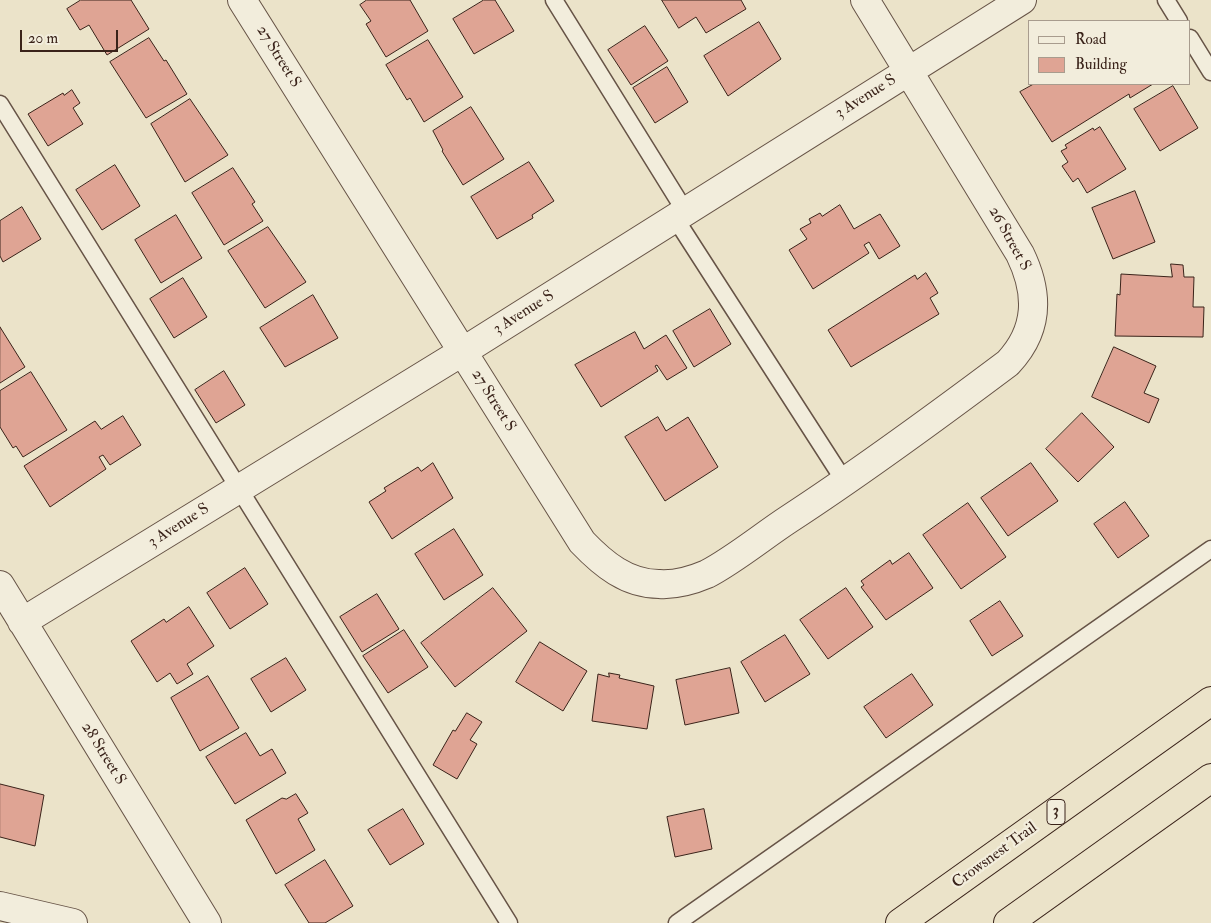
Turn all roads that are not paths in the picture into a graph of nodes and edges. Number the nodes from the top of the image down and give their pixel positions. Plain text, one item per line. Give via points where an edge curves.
1 (242, 0) edge
2 (554, 0) edge
3 (866, 0) edge
4 (1022, 0) edge
5 (1166, 0) edge
6 (1178, 20) edge
7 (1191, 40) edge
8 (909, 70) junction
9 (1211, 72) edge
10 (0, 104) edge
11 (680, 214) junction
12 (462, 352) junction
13 (845, 482) junction
14 (239, 489) junction
15 (1211, 549) edge
16 (0, 584) edge
17 (22, 622) junction
18 (1211, 702) edge
19 (1211, 778) edge
20 (0, 906) edge
21 (73, 923) edge
22 (207, 923) edge
23 (509, 923) edge
24 (677, 923) edge
25 (900, 923) edge
26 (1008, 923) edge

1 - 12 street, 27 Street S
2 - 11 lane
3 - 8 street, 26 Street S
4 - 8 street, 3 Avenue S
5 - 6 lane
7 - 9 lane
8 - 11 street, 3 Avenue S
8 - 13 street, 26 Street S via 1020,254 1034,288 1033,310 1024,342 1008,363
10 - 14 lane
11 - 12 street, 3 Avenue S
11 - 13 lane
12 - 13 street, 27 Street S via 582,542 610,568 634,580 660,584 707,574
12 - 14 street, 3 Avenue S
14 - 17 street, 3 Avenue S
14 - 23 lane
15 - 24 lane
16 - 17 street, 28 Street S
17 - 22 street, 28 Street S
18 - 25 highway, Crowsnest Trail / 3
19 - 26 highway
20 - 21 street

